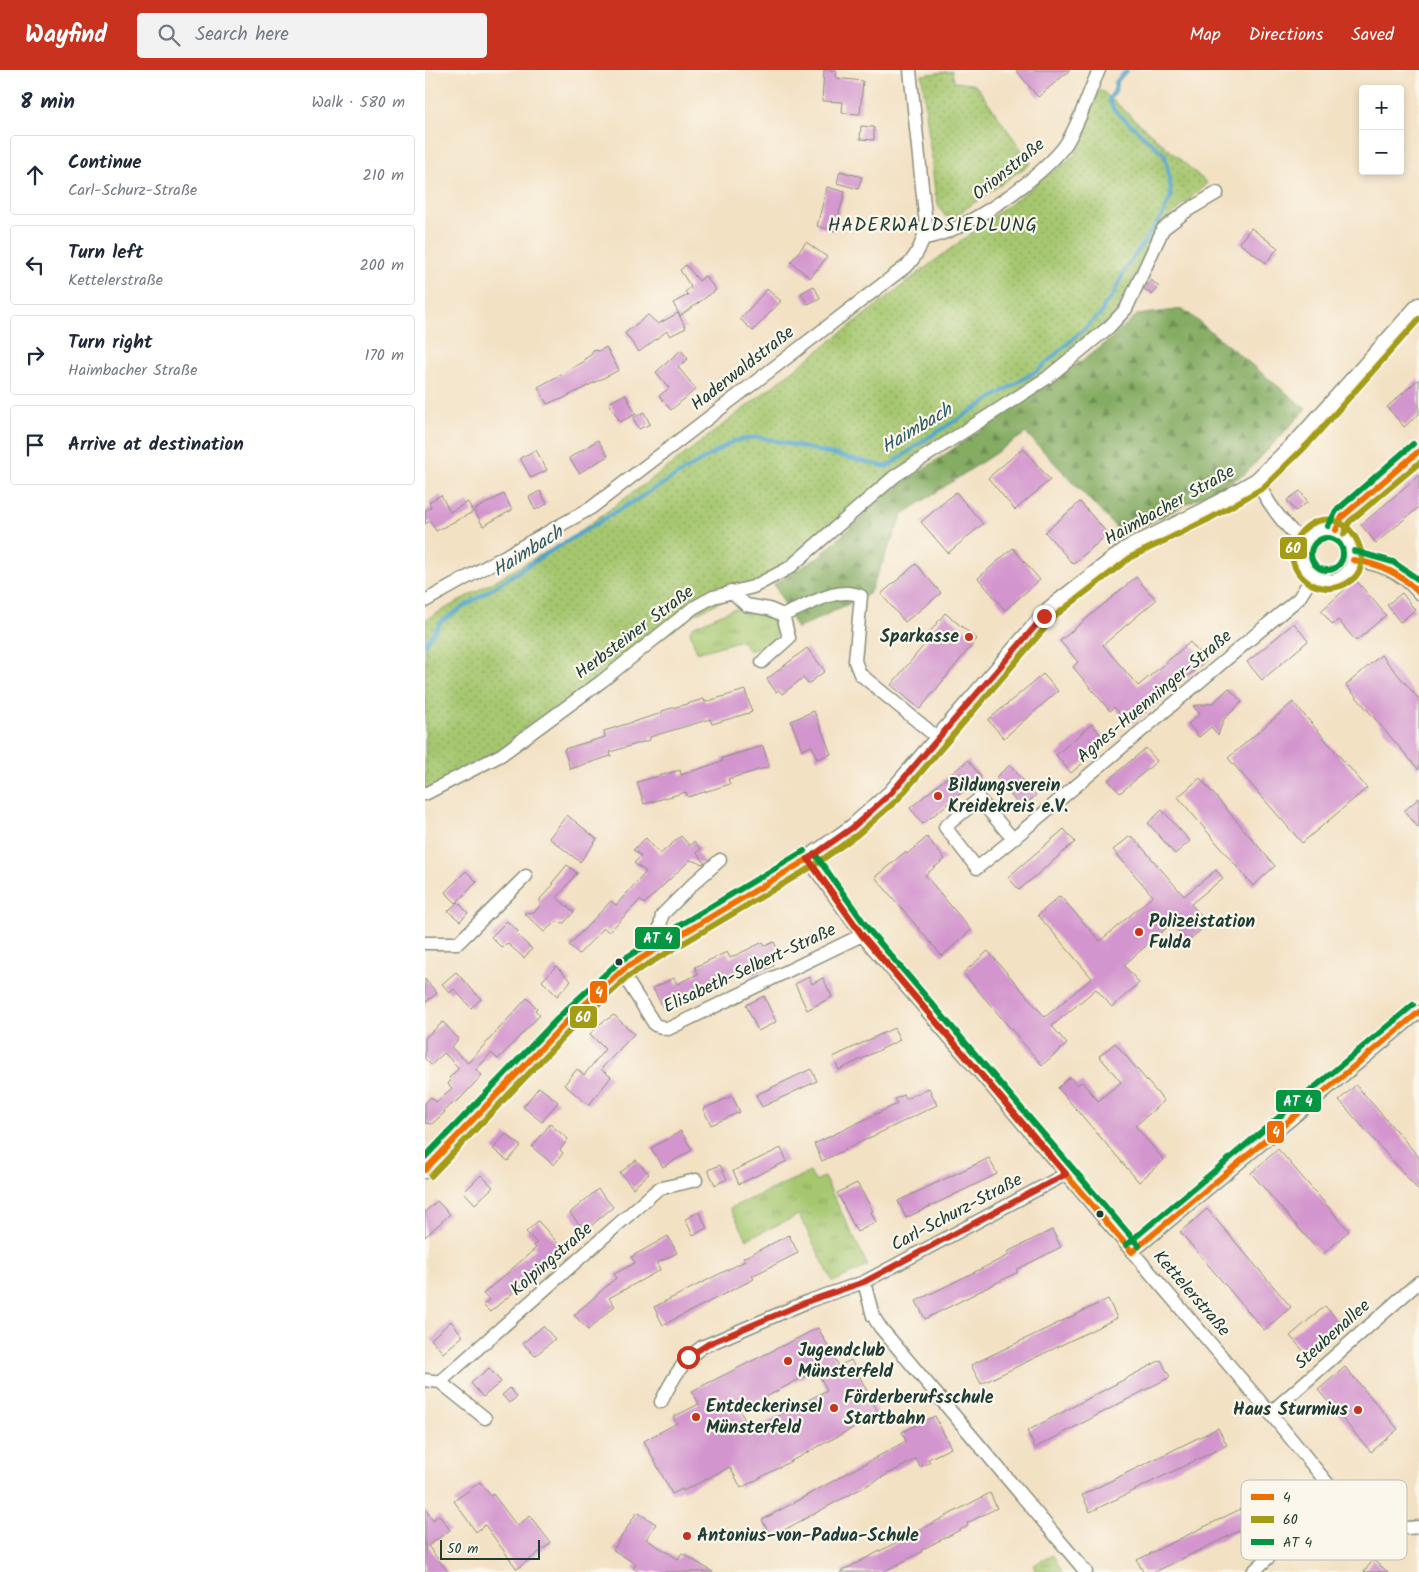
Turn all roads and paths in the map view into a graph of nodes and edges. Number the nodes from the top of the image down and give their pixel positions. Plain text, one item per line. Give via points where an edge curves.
1 (910, 70) edge
2 (1099, 70) edge
3 (1217, 193) dead end
4 (925, 238) junction
5 (1419, 306) edge
6 (1419, 451) edge
7 (1257, 481) junction
8 (1336, 530) junction
9 (1304, 543) junction
10 (1353, 560) junction
11 (1313, 576) junction
12 (731, 592) junction
13 (1419, 593) edge
14 (425, 601) edge
15 (783, 615) junction
16 (762, 662) dead end
17 (939, 739) junction
18 (425, 794) edge
19 (1013, 839) junction
20 (808, 859) junction
21 (720, 860) dead end
22 (526, 876) dead end
23 (862, 935) junction
24 (425, 943) edge
25 (657, 947) junction
26 (621, 971) junction
27 (1419, 1012) edge
28 (425, 1170) edge
29 (1066, 1174) junction
30 (696, 1180) dead end
31 (1132, 1252) junction
32 (864, 1282) junction
33 (1419, 1282) edge
34 (425, 1380) edge
35 (440, 1382) junction
36 (661, 1402) dead end
37 (1270, 1413) junction
38 (485, 1418) dead end
39 (1326, 1480) edge
40 (1266, 1560) edge
41 (1086, 1572) edge
42 (1253, 1572) edge

1 - 4 street, Haderwaldstraße via 926,213
2 - 4 street, Orionstraße via 1070,137 1044,168 965,225
3 - 12 street, Herbsteiner Straße via 1163,229 1126,309 1086,346 1047,378 895,476 789,568 753,586
4 - 14 street, Haderwaldstraße via 909,264 591,508
5 - 7 main road, Haimbacher Straße via 1301,438
6 - 8 street via 1342,518
7 - 9 street via 1268,503 1288,529
7 - 17 main road, Haimbacher Straße via 1205,512 1126,550 1050,609
8 - 9 street via 1318,531
8 - 10 street via 1350,542
9 - 11 street via 1301,555
10 - 11 street via 1349,570 1337,578 1322,580
10 - 13 street via 1387,568
11 - 19 street, Agnes-Huenninger-Straße via 1299,598
12 - 15 street via 746,606 769,609
12 - 18 street, Herbsteiner Straße via 693,608 602,681 501,755
15 - 16 street via 789,638
15 - 17 street via 835,594 851,591 861,596 855,661 860,674
17 - 20 main road, Haimbacher Straße via 891,793 852,828
19 - 19 street, Agnes-Huenninger-Straße via 977,868 945,827 979,799
20 - 23 street, Kettelerstraße
20 - 25 main road, Haimbacher Straße
21 - 25 street via 662,915
22 - 24 street via 458,943
23 - 26 street, Elisabeth-Selbert-Straße via 669,1029 655,1025
23 - 29 street, Kettelerstraße
25 - 26 main road, Haimbacher Straße
26 - 28 main road, Haimbacher Straße via 571,1017
27 - 31 street
29 - 31 street, Kettelerstraße
29 - 32 street, Carl-Schurz-Straße
30 - 35 street, Kolpingstraße via 659,1189
31 - 37 street, Kettelerstraße
32 - 36 street, Carl-Schurz-Straße via 809,1301 702,1347 688,1357 676,1373
32 - 41 street via 873,1316 880,1327
33 - 37 street, Steubenallee
34 - 35 street
35 - 38 street
37 - 39 street, Kettelerstraße
40 - 42 street

